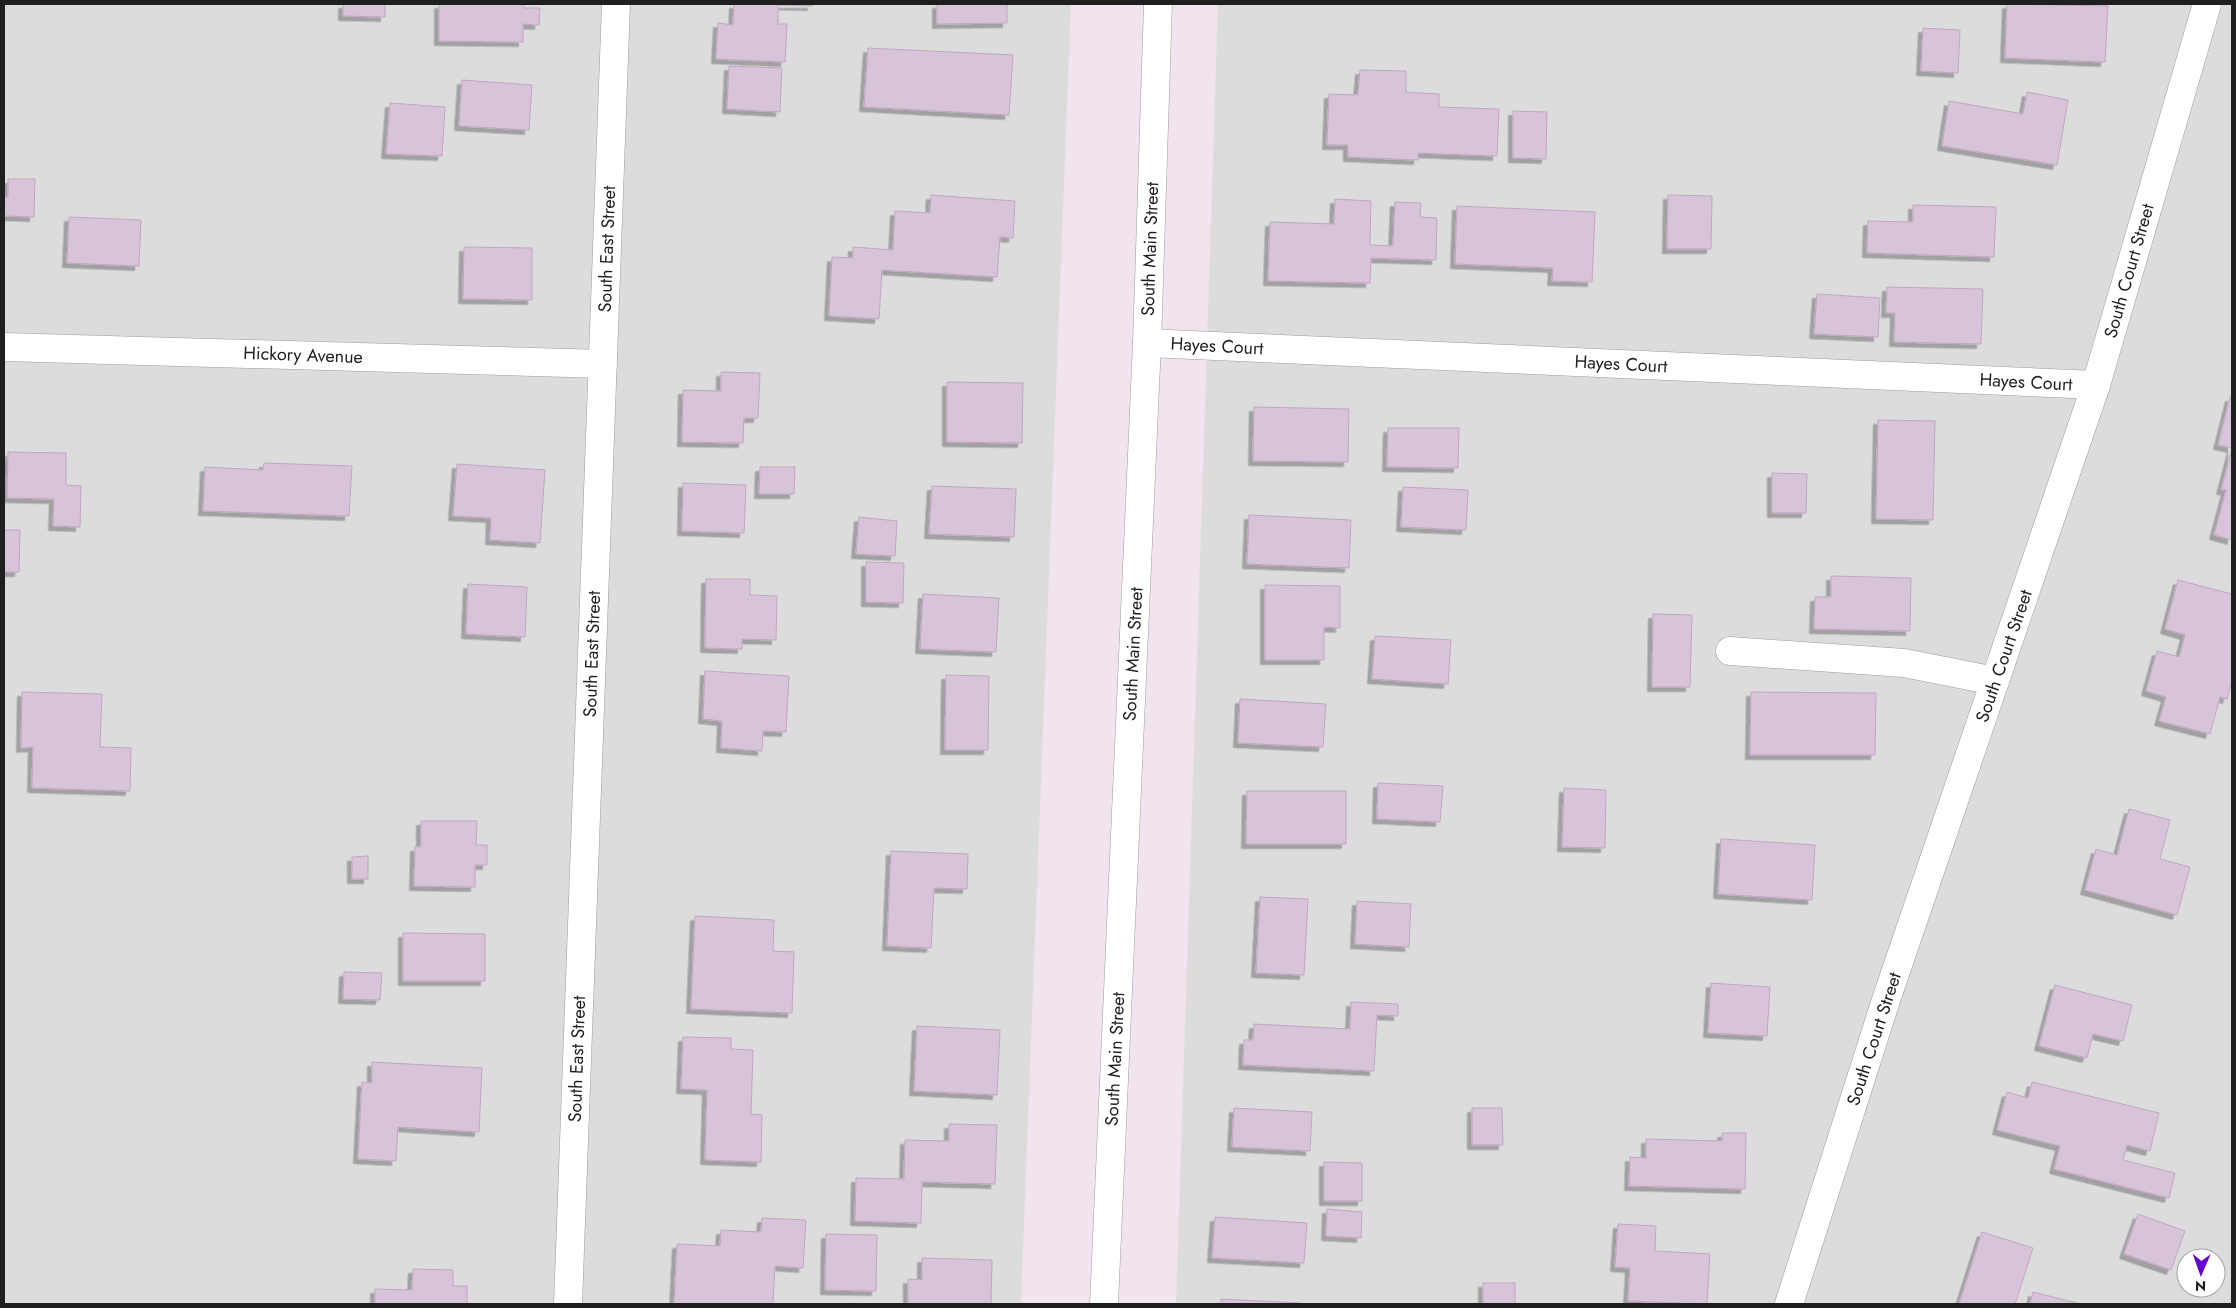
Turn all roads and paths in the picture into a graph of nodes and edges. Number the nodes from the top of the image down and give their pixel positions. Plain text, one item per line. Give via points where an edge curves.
1 (616, 4) edge
2 (1158, 4) edge
3 (2207, 4) edge
4 (1147, 343) junction
5 (4, 347) edge
6 (603, 364) junction
7 (2096, 385) junction
8 (1730, 651) dead end
9 (1995, 681) junction
10 (568, 1304) edge
11 (1104, 1304) edge
12 (1789, 1304) edge

1 - 6 street, South East Street
2 - 4 street, South Main Street
3 - 7 street, South Court Street
4 - 7 street, Hayes Court
4 - 11 street, South Main Street
5 - 6 street, Hickory Avenue
6 - 10 street, South East Street
7 - 9 street, South Court Street
8 - 9 street via 1904,663
9 - 12 street, South Court Street via 1886,1000

